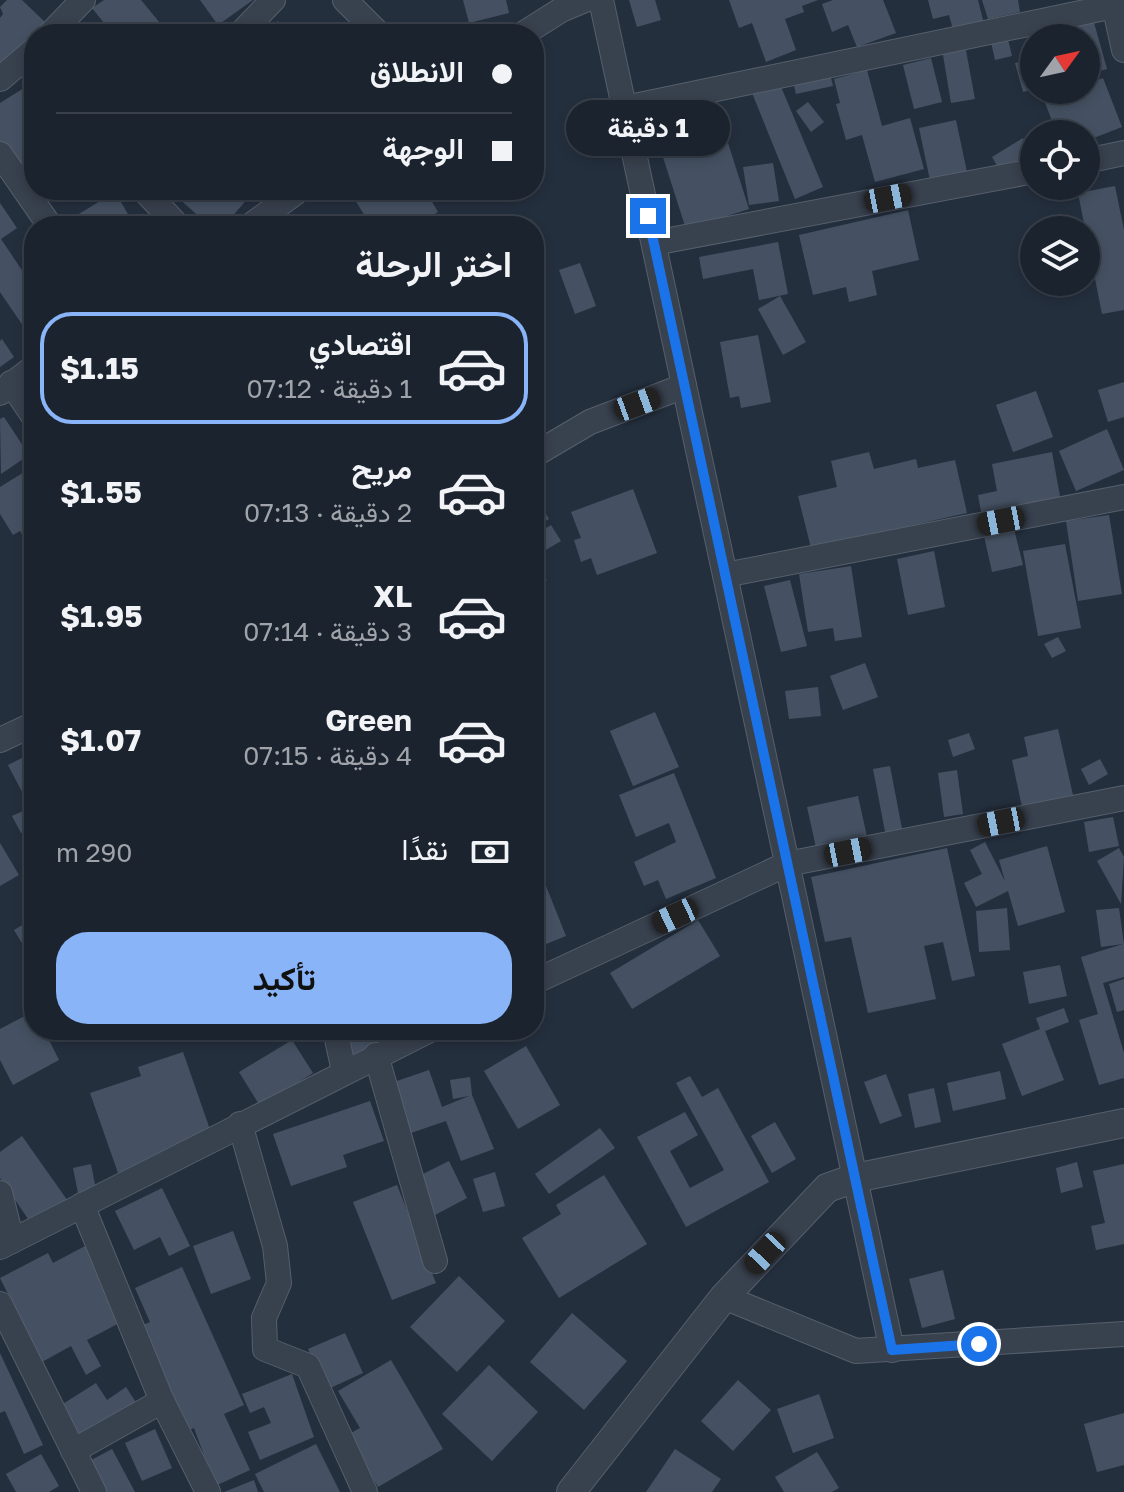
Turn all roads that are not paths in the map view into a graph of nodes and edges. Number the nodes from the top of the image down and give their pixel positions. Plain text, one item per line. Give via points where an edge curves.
1 (83, 0) edge
2 (273, 0) edge
3 (345, 0) edge
4 (585, 0) edge
5 (601, 0) edge
6 (1114, 3) edge
7 (60, 24) edge
8 (250, 24) edge
9 (369, 24) edge
10 (539, 24) edge
11 (1124, 50) edge
12 (24, 65) edge
13 (0, 79) edge
14 (625, 108) junction
15 (1124, 153) edge
16 (0, 154) edge
17 (1100, 158) edge
18 (1020, 174) edge
19 (24, 189) edge
20 (153, 200) edge
21 (285, 200) edge
22 (169, 216) edge
23 (264, 216) edge
24 (654, 243) junction
25 (24, 374) edge
26 (684, 386) junction
27 (6, 388) edge
28 (24, 407) edge
29 (544, 449) edge
30 (1124, 497) edge
31 (725, 575) junction
32 (24, 729) edge
33 (0, 740) edge
34 (1124, 798) edge
35 (787, 864) junction
36 (544, 977) edge
37 (337, 1040) edge
38 (408, 1040) edge
39 (376, 1055) junction
40 (344, 1071) junction
41 (1124, 1123) edge
42 (240, 1124) junction
43 (855, 1178) junction
44 (0, 1193) edge
45 (82, 1205) junction
46 (6, 1244) edge
47 (435, 1261) dead end
48 (724, 1297) junction
49 (0, 1304) edge
50 (1124, 1325) edge
51 (1124, 1334) edge
52 (1065, 1338) junction
53 (892, 1350) junction
54 (162, 1401) junction
55 (73, 1451) junction
56 (94, 1492) edge
57 (208, 1492) edge
58 (365, 1492) edge
59 (571, 1492) edge

1 - 7 street
2 - 8 street
3 - 9 street
4 - 10 street
5 - 14 street
6 - 11 street
6 - 14 street
12 - 13 street
14 - 24 street
15 - 17 street
16 - 19 street
18 - 24 street
20 - 22 street
21 - 23 street
24 - 26 street
25 - 27 street
26 - 29 street via 590,422
26 - 31 street
27 - 28 street
30 - 31 street
31 - 35 street
32 - 33 street
34 - 35 street
35 - 36 street
35 - 43 street
37 - 40 street
38 - 39 street
39 - 40 street
39 - 47 street
40 - 42 street
41 - 43 street
42 - 45 street
42 - 58 street via 275,1246 279,1283 264,1318 265,1349 308,1366
43 - 48 street via 827,1188
43 - 53 street
44 - 46 street
45 - 46 street
45 - 54 street
48 - 53 street via 856,1351
48 - 59 street
49 - 55 street
50 - 52 street
51 - 52 street
52 - 53 street
54 - 55 street
54 - 57 street
55 - 56 street

